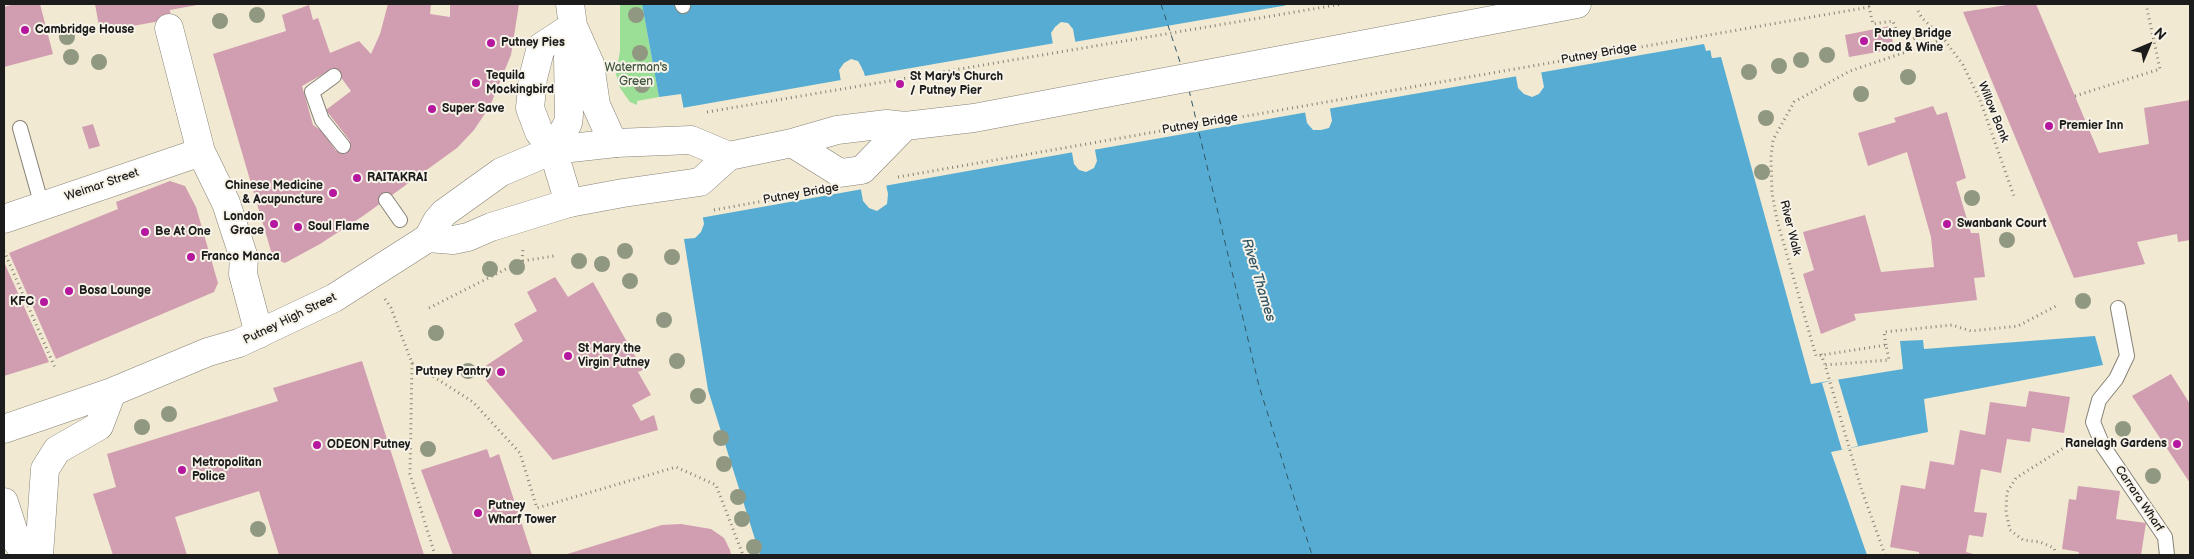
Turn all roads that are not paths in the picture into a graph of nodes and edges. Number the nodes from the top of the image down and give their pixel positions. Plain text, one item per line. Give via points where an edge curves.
1 (1577, 4) edge
2 (572, 15) edge
3 (169, 28) dead end
4 (334, 76) dead end
5 (906, 126) junction
6 (20, 128) dead end
7 (616, 143) junction
8 (792, 143) junction
9 (343, 146) dead end
10 (553, 150) junction
11 (201, 152) junction
12 (729, 156) junction
13 (386, 200) dead end
14 (569, 203) junction
15 (42, 206) junction
16 (4, 218) edge
17 (400, 220) dead end
18 (428, 238) junction
19 (2118, 308) dead end
20 (259, 334) junction
21 (112, 392) junction
22 (4, 429) edge
23 (4, 502) edge
24 (27, 555) edge
25 (39, 555) edge
26 (2167, 555) edge

1 - 5 main road via 974,118
2 - 7 main road via 590,64 596,105
2 - 10 main road via 568,123
2 - 10 main road via 540,47 533,78 530,108 539,132
3 - 11 main road
4 - 9 lane via 312,92 322,120
5 - 8 main road via 887,124 837,130
5 - 8 main road via 862,170 840,173
6 - 15 lane
7 - 10 main road
7 - 12 main road via 691,140
8 - 12 main road
10 - 14 main road
10 - 18 main road via 496,176 444,213
11 - 15 main road, Weimar Street
11 - 20 main road via 226,203 241,248 243,274
12 - 14 main road via 700,182
13 - 17 lane
14 - 18 main road via 468,237 453,240
15 - 16 main road, Weimar Street
18 - 20 main road, Putney High Street via 334,298
19 - 26 lane, Carrara Wharf via 2127,356 2116,379 2099,400 2093,422 2103,446 2165,537
20 - 21 main road, Putney High Street
21 - 22 main road, Putney High Street
21 - 25 main road via 99,426 57,450 45,469
23 - 24 main road via 17,542

